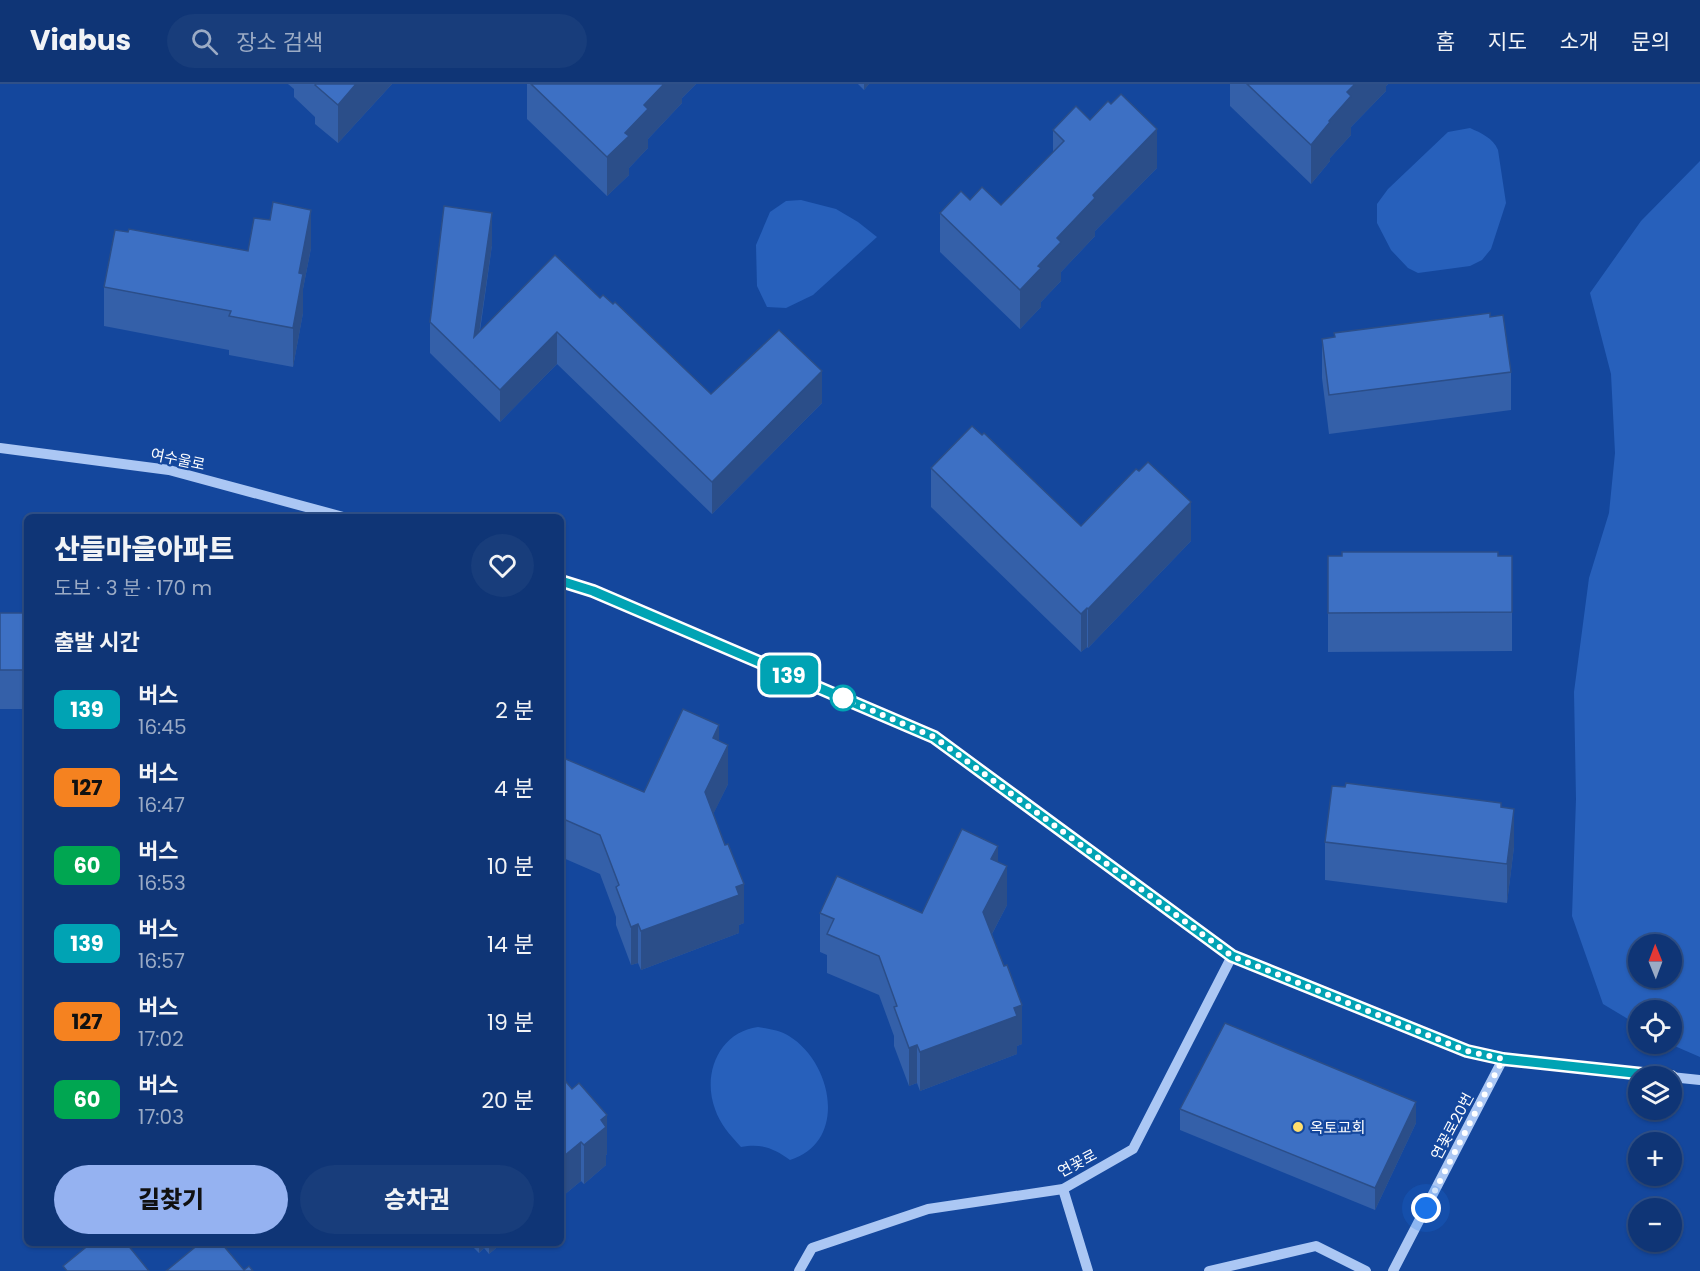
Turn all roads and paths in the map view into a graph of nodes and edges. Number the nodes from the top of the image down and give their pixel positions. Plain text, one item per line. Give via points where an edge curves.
1 (0, 448) edge
2 (332, 514) edge
3 (564, 582) edge
4 (1232, 956) junction
5 (1503, 1059) junction
6 (1628, 1072) edge
7 (1682, 1078) edge
8 (1700, 1080) edge
9 (1063, 1189) junction
10 (799, 1271) edge
11 (1088, 1271) edge
12 (1209, 1271) edge
13 (1366, 1271) edge
14 (1393, 1271) edge

1 - 2 street, 여수울로 via 169,470
3 - 4 street via 934,737
4 - 5 street via 1467,1051
4 - 9 street, 연꽃로 via 1133,1149
5 - 6 street
5 - 14 street, 연꽃로20번
7 - 8 street
9 - 10 street, 연꽃로 via 928,1209 812,1248
9 - 11 street
12 - 13 street via 1316,1246

